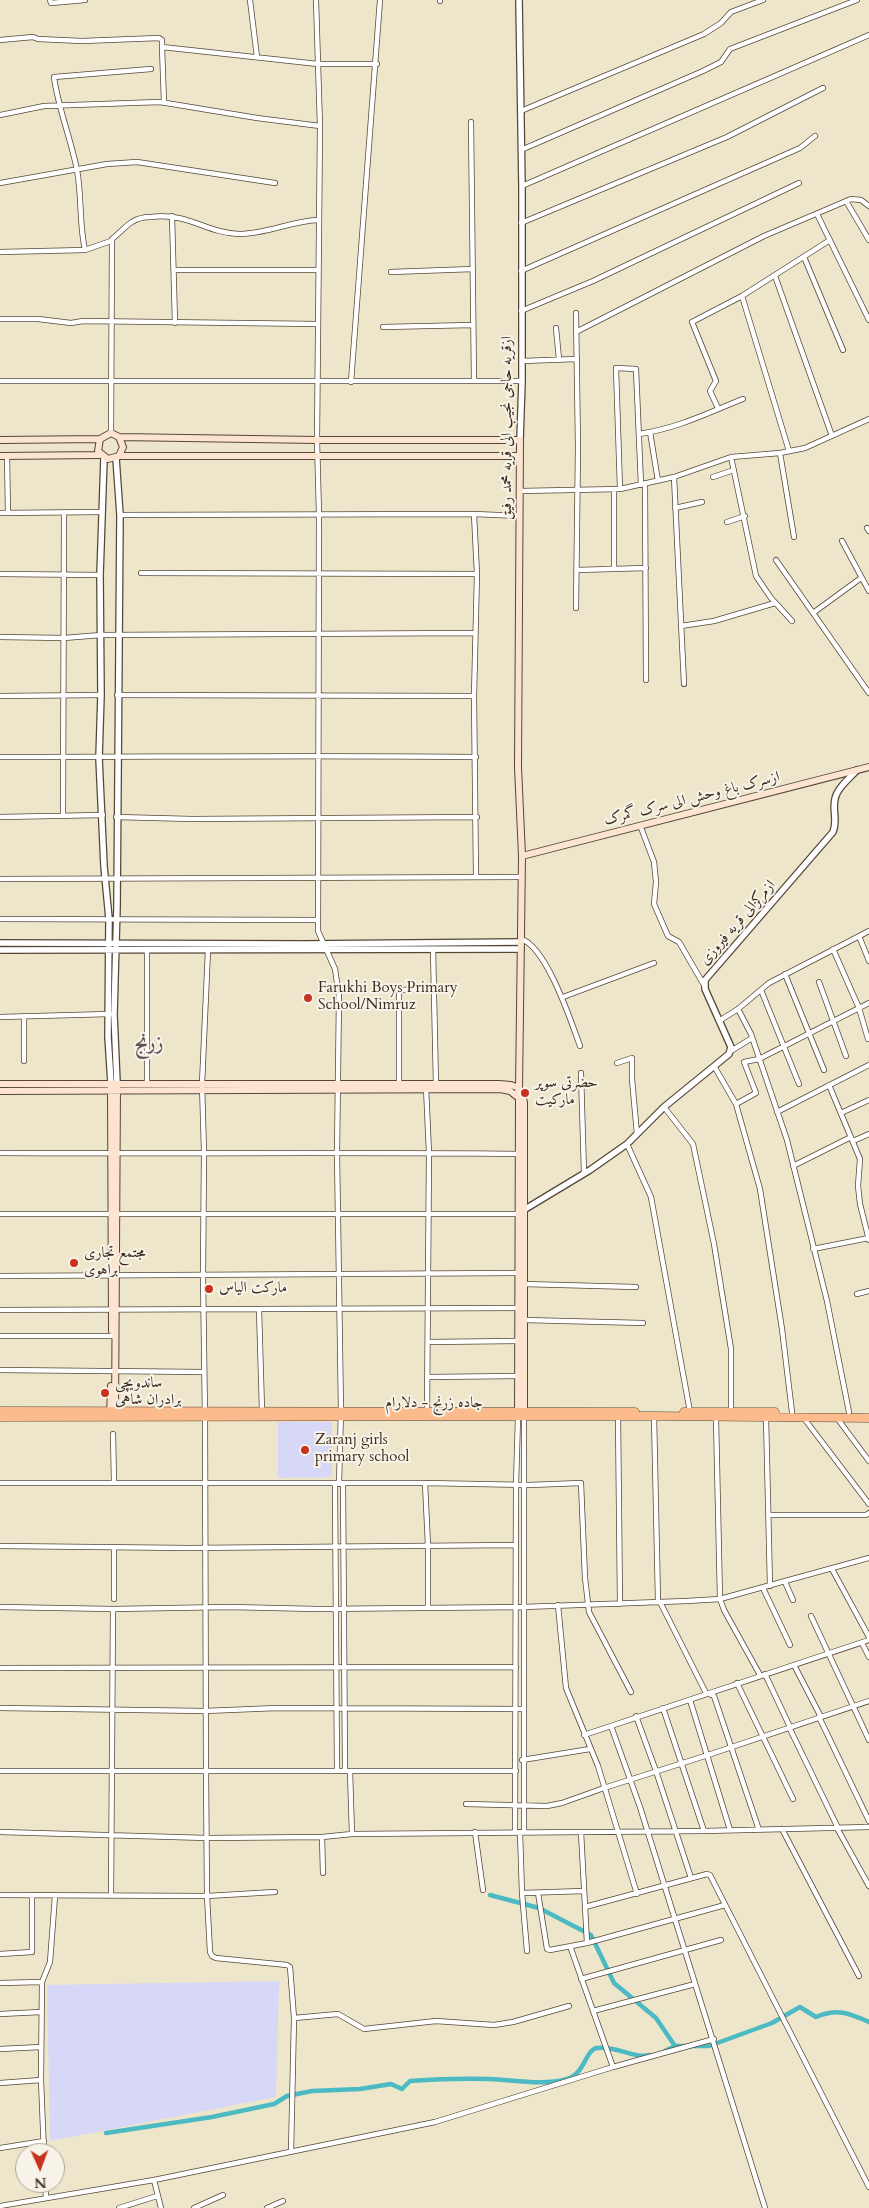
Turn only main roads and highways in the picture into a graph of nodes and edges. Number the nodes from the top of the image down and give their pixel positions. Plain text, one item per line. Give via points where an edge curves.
1 (119, 437) junction
2 (100, 438) junction
3 (0, 440) edge
4 (3, 456) edge
5 (520, 456) junction
6 (102, 457) junction
7 (117, 457) junction
8 (869, 766) edge
9 (522, 856) junction
10 (0, 1084) edge
11 (114, 1087) junction
12 (202, 1087) junction
13 (339, 1087) junction
14 (426, 1087) junction
15 (0, 1090) edge
16 (518, 1092) junction
17 (521, 1212) junction
18 (0, 1411) edge
19 (869, 1412) edge
20 (113, 1414) junction
21 (205, 1414) junction
22 (341, 1414) junction
23 (521, 1414) junction
24 (0, 1418) edge
25 (869, 1418) edge

1 - 2 main road via 111,433
1 - 5 main road, ازقریه حاجی نجیب الی قریه محمد رفیق via 520,440
1 - 7 main road via 123,447
2 - 3 main road
2 - 6 main road via 97,447
4 - 6 main road
5 - 7 main road
5 - 9 main road, ازقریه حاجی نجیب الی قریه محمد رفیق via 518,767
6 - 7 main road
8 - 9 main road, ازسرک باغ وحش الی سرک گمرک
9 - 16 main road, ازقریه حاجی نجیب الی قریه محمد رفیق
10 - 11 main road
11 - 12 main road
11 - 12 main road via 147,1083
11 - 15 main road
11 - 20 main road
12 - 13 main road
13 - 14 main road
13 - 14 main road via 400,1084
14 - 16 main road
14 - 16 main road via 436,1084 499,1084 511,1085
16 - 17 main road
16 - 17 main road via 524,1102
17 - 23 main road via 524,1284
17 - 23 main road via 518,1273
18 - 20 highway, جاده زرنج - دلارام
19 - 23 highway, جاده زرنج - دلارام
20 - 21 highway, جاده زرنج - دلارام
20 - 24 highway, جاده زرنج - دلارام
21 - 22 highway, جاده زرنج - دلارام
21 - 22 highway, جاده زرنج - دلارام via 262,1410
22 - 23 highway, جاده زرنج - دلارام
23 - 25 highway, جاده زرنج - دلارام

